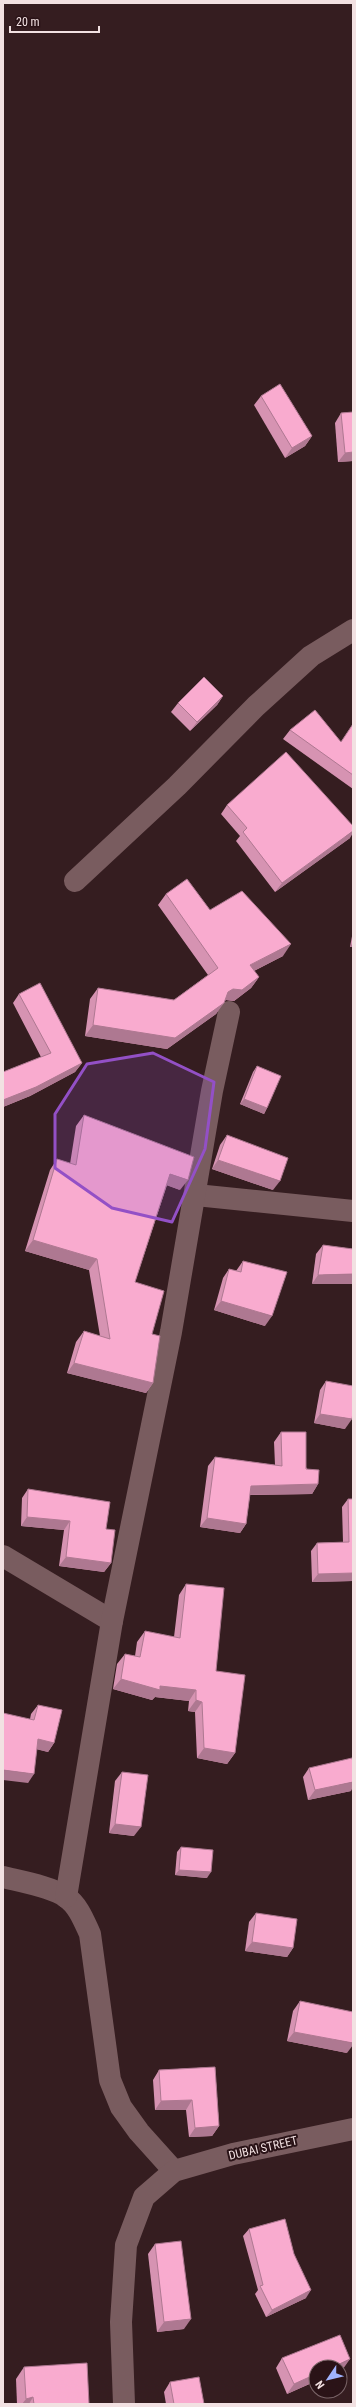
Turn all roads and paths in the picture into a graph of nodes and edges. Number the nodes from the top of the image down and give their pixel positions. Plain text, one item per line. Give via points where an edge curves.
1 (353, 630) edge
2 (75, 881) dead end
3 (229, 1012) dead end
4 (196, 1195) junction
5 (353, 1211) edge
6 (3, 1556) edge
7 (112, 1621) junction
8 (3, 1877) edge
9 (66, 1897) junction
10 (353, 2129) edge
11 (174, 2171) junction
12 (124, 2404) edge

1 - 2 street via 311,656
3 - 4 street via 212,1091
4 - 5 street
4 - 7 street via 170,1340
6 - 7 street
7 - 9 street
8 - 9 street via 38,1886
9 - 11 street via 80,1913 90,1934 110,2080 121,2107 139,2132
10 - 11 street, DUBAI STREET via 233,2154
11 - 12 street via 144,2197 126,2245 121,2322

